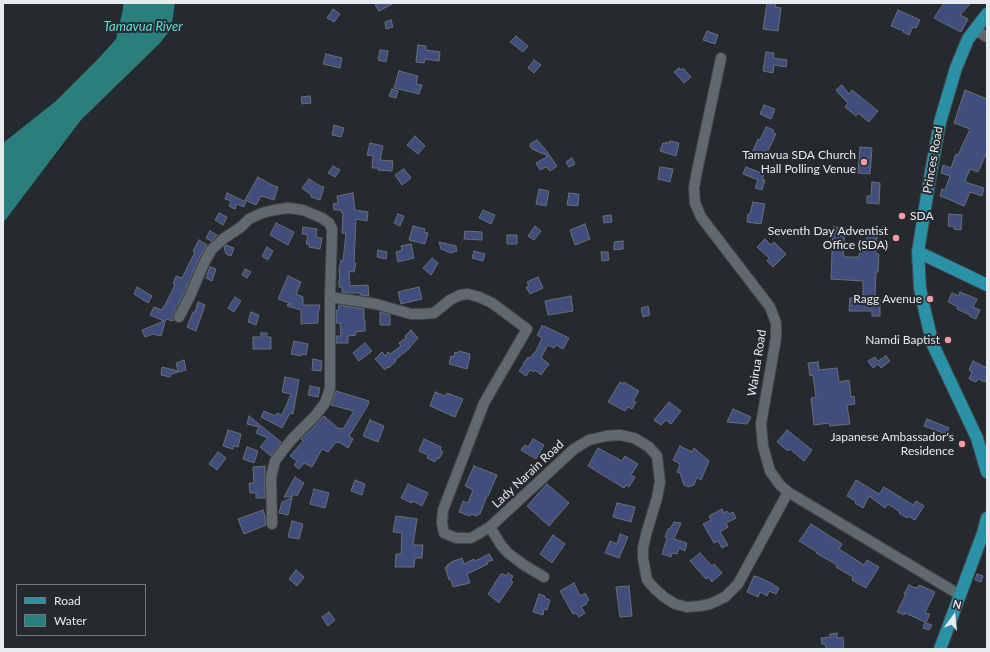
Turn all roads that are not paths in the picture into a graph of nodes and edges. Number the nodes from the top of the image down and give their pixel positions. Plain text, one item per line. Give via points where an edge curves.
1 (987, 14) edge
2 (975, 30) junction
3 (987, 38) edge
4 (721, 58) dead end
5 (918, 252) junction
6 (987, 285) edge
7 (330, 297) junction
8 (179, 317) dead end
9 (987, 472) edge
10 (788, 492) junction
11 (987, 518) edge
12 (272, 524) dead end
13 (490, 527) junction
14 (544, 577) dead end
15 (960, 595) junction
16 (940, 649) edge

1 - 2 main road, Princes Road
2 - 3 street
2 - 5 main road, Princes Road via 968,39 956,68 940,122
4 - 10 street, Wairua Road via 697,171 695,203 701,217 770,307 776,323 776,338 761,424 763,446 770,471
5 - 6 main road
5 - 9 main road, Princes Road via 920,288 933,345 977,438
7 - 8 street via 332,229 322,218 303,210 288,208 262,213 249,219 242,227 223,239 204,263
7 - 12 street via 330,392 325,403 275,461 271,477
7 - 13 street, Lady Narain Road via 422,314 434,313 450,300 468,294 492,303 527,329 484,403 443,510 444,533 456,538 471,538
10 - 13 street, Lady Narain Road via 738,584 725,596 700,606 687,607 675,604 647,580 643,548 660,482 657,456 649,447 634,438 606,436 589,440 574,449
10 - 15 street, Wairua Road
11 - 15 main road
13 - 14 street via 508,553
15 - 16 main road

